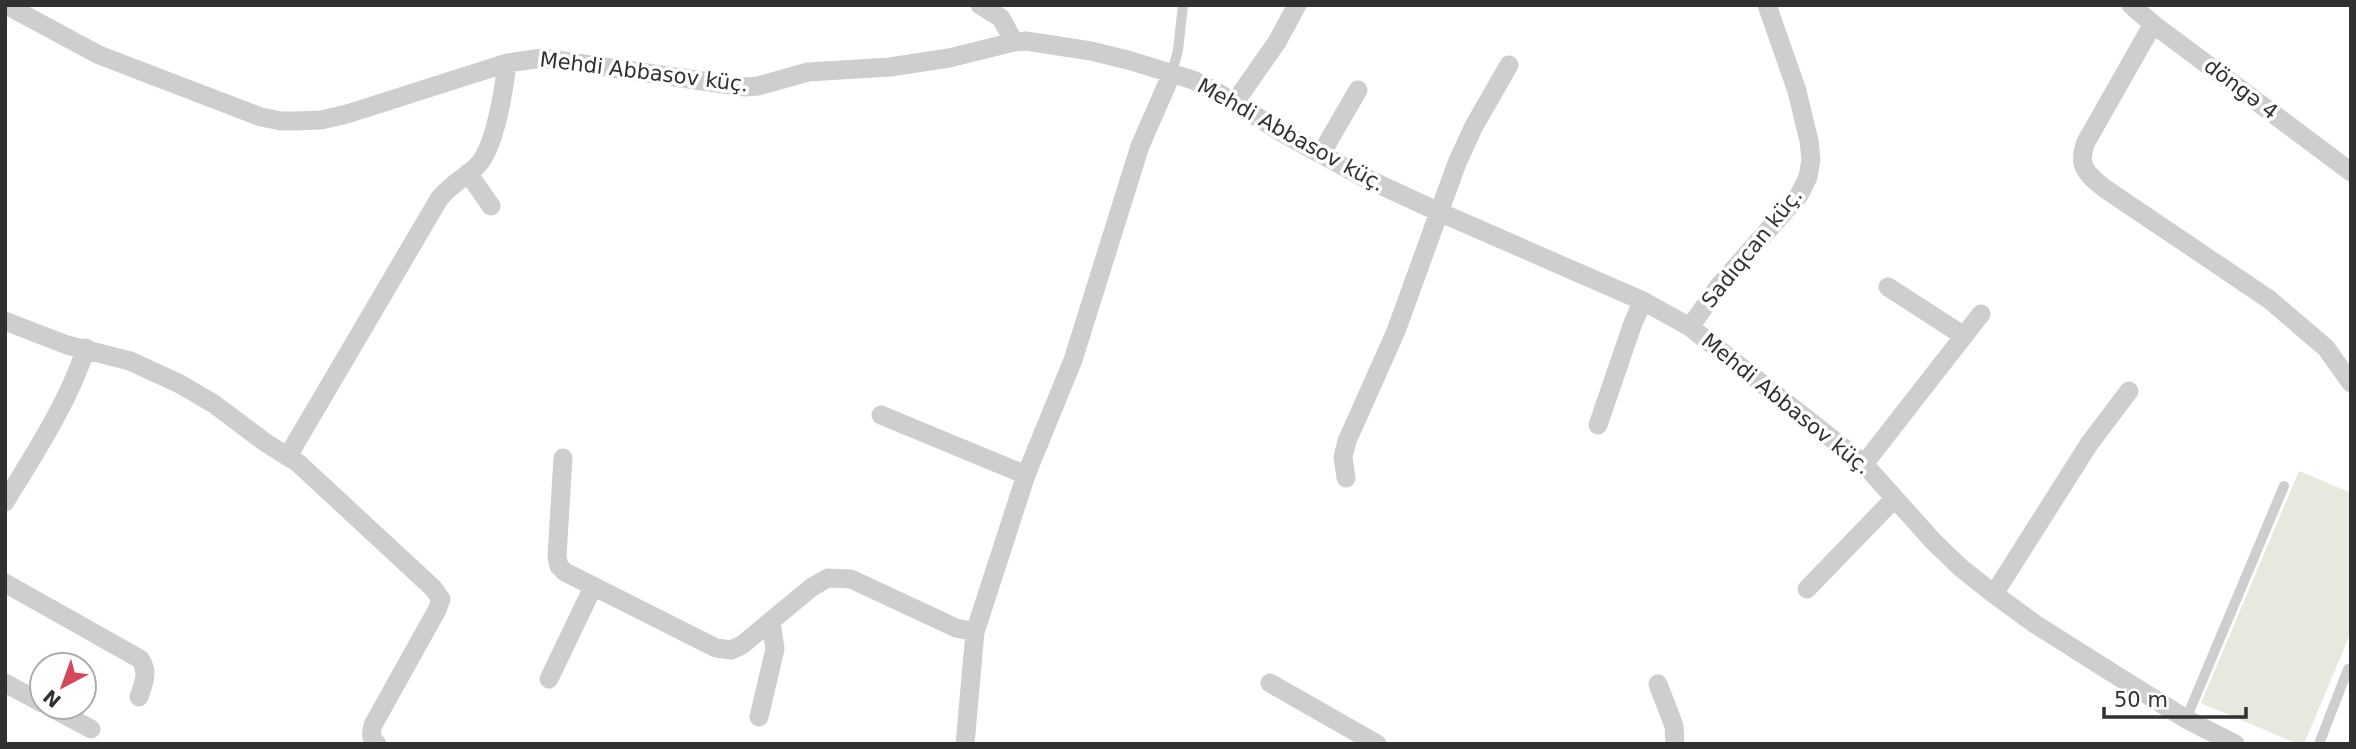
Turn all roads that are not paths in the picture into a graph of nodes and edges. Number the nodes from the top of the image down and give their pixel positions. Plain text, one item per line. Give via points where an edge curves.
1 (6, 5) edge
2 (980, 5) edge
3 (1183, 5) edge
4 (1297, 5) edge
5 (1767, 5) edge
6 (2131, 5) edge
7 (1004, 12) edge
8 (2153, 24) junction
9 (1014, 42) junction
10 (506, 63) junction
11 (1509, 65) dead end
12 (1172, 73) junction
13 (1358, 90) dead end
14 (1235, 102) junction
15 (1321, 154) junction
16 (2351, 172) edge
17 (468, 173) junction
18 (492, 206) dead end
19 (1439, 212) junction
20 (1888, 287) dead end
21 (1643, 301) junction
22 (1981, 314) dead end
23 (5, 321) edge
24 (1690, 327) junction
25 (1964, 336) junction
26 (86, 348) junction
27 (2351, 383) edge
28 (2129, 391) dead end
29 (881, 415) dead end
30 (1598, 425) dead end
31 (288, 456) junction
32 (563, 458) dead end
33 (1864, 464) junction
34 (1026, 475) junction
35 (1346, 478) dead end
36 (2284, 486) dead end
37 (1894, 499) junction
38 (5, 502) edge
39 (5, 583) edge
40 (593, 587) junction
41 (1807, 589) dead end
42 (1994, 594) junction
43 (771, 622) junction
44 (975, 632) junction
45 (2348, 669) dead end
46 (549, 679) dead end
47 (5, 683) edge
48 (1270, 684) dead end
49 (1658, 684) dead end
50 (28, 695) edge
51 (139, 697) dead end
52 (759, 717) dead end
53 (2186, 719) junction
54 (75, 721) edge
55 (91, 730) dead end
56 (377, 744) edge
57 (965, 744) edge
58 (1377, 744) edge
59 (1675, 744) edge
60 (2235, 744) edge
61 (2319, 744) edge

1 - 10 street, Mehdi Abbasov küç. via 99,55 240,110 281,121 347,114
2 - 7 street
3 - 12 lane
4 - 14 street
5 - 24 street, Sadıqcan küç. via 1809,141 1808,177 1799,195 1719,286
6 - 8 street, döngə 4
7 - 9 street
8 - 16 street, döngə 4
8 - 27 street via 2086,142 2083,165 2104,188 2270,300 2326,348
9 - 10 street, Mehdi Abbasov küç. via 949,58 808,72 745,87 565,60
9 - 12 street, Mehdi Abbasov küç. via 1091,51
10 - 17 street via 494,130 484,158
11 - 19 street via 1474,126
12 - 14 street, Mehdi Abbasov küç.
12 - 34 street via 1140,146 1073,360
13 - 15 street
14 - 15 street, Mehdi Abbasov küç.
15 - 19 street, Mehdi Abbasov küç.
17 - 18 street
17 - 31 street via 439,200
19 - 21 street, Mehdi Abbasov küç.
19 - 35 street via 1396,331 1347,441 1343,457
20 - 25 street
21 - 24 street, Mehdi Abbasov küç.
21 - 30 street
22 - 25 street
23 - 26 street
24 - 33 street, Mehdi Abbasov küç.
25 - 33 street
26 - 31 street via 130,361 180,384
26 - 38 street via 42,441
28 - 42 street via 2089,444
29 - 34 street
31 - 56 street via 441,599 373,724 371,734
32 - 40 street via 556,557 565,572
33 - 37 street, Mehdi Abbasov küç.
34 - 44 street
36 - 53 lane
37 - 41 street
37 - 42 street, Mehdi Abbasov küç. via 1952,559
39 - 51 street via 140,659 146,676
40 - 43 street via 716,648 731,650 742,645
40 - 46 street
42 - 53 street, Mehdi Abbasov küç.
43 - 44 street via 828,578 851,579 956,628
43 - 52 street via 774,656
44 - 57 street
45 - 61 lane
47 - 50 street
48 - 58 street
49 - 59 street via 1674,726
53 - 60 street, Mehdi Abbasov küç.
54 - 55 street

